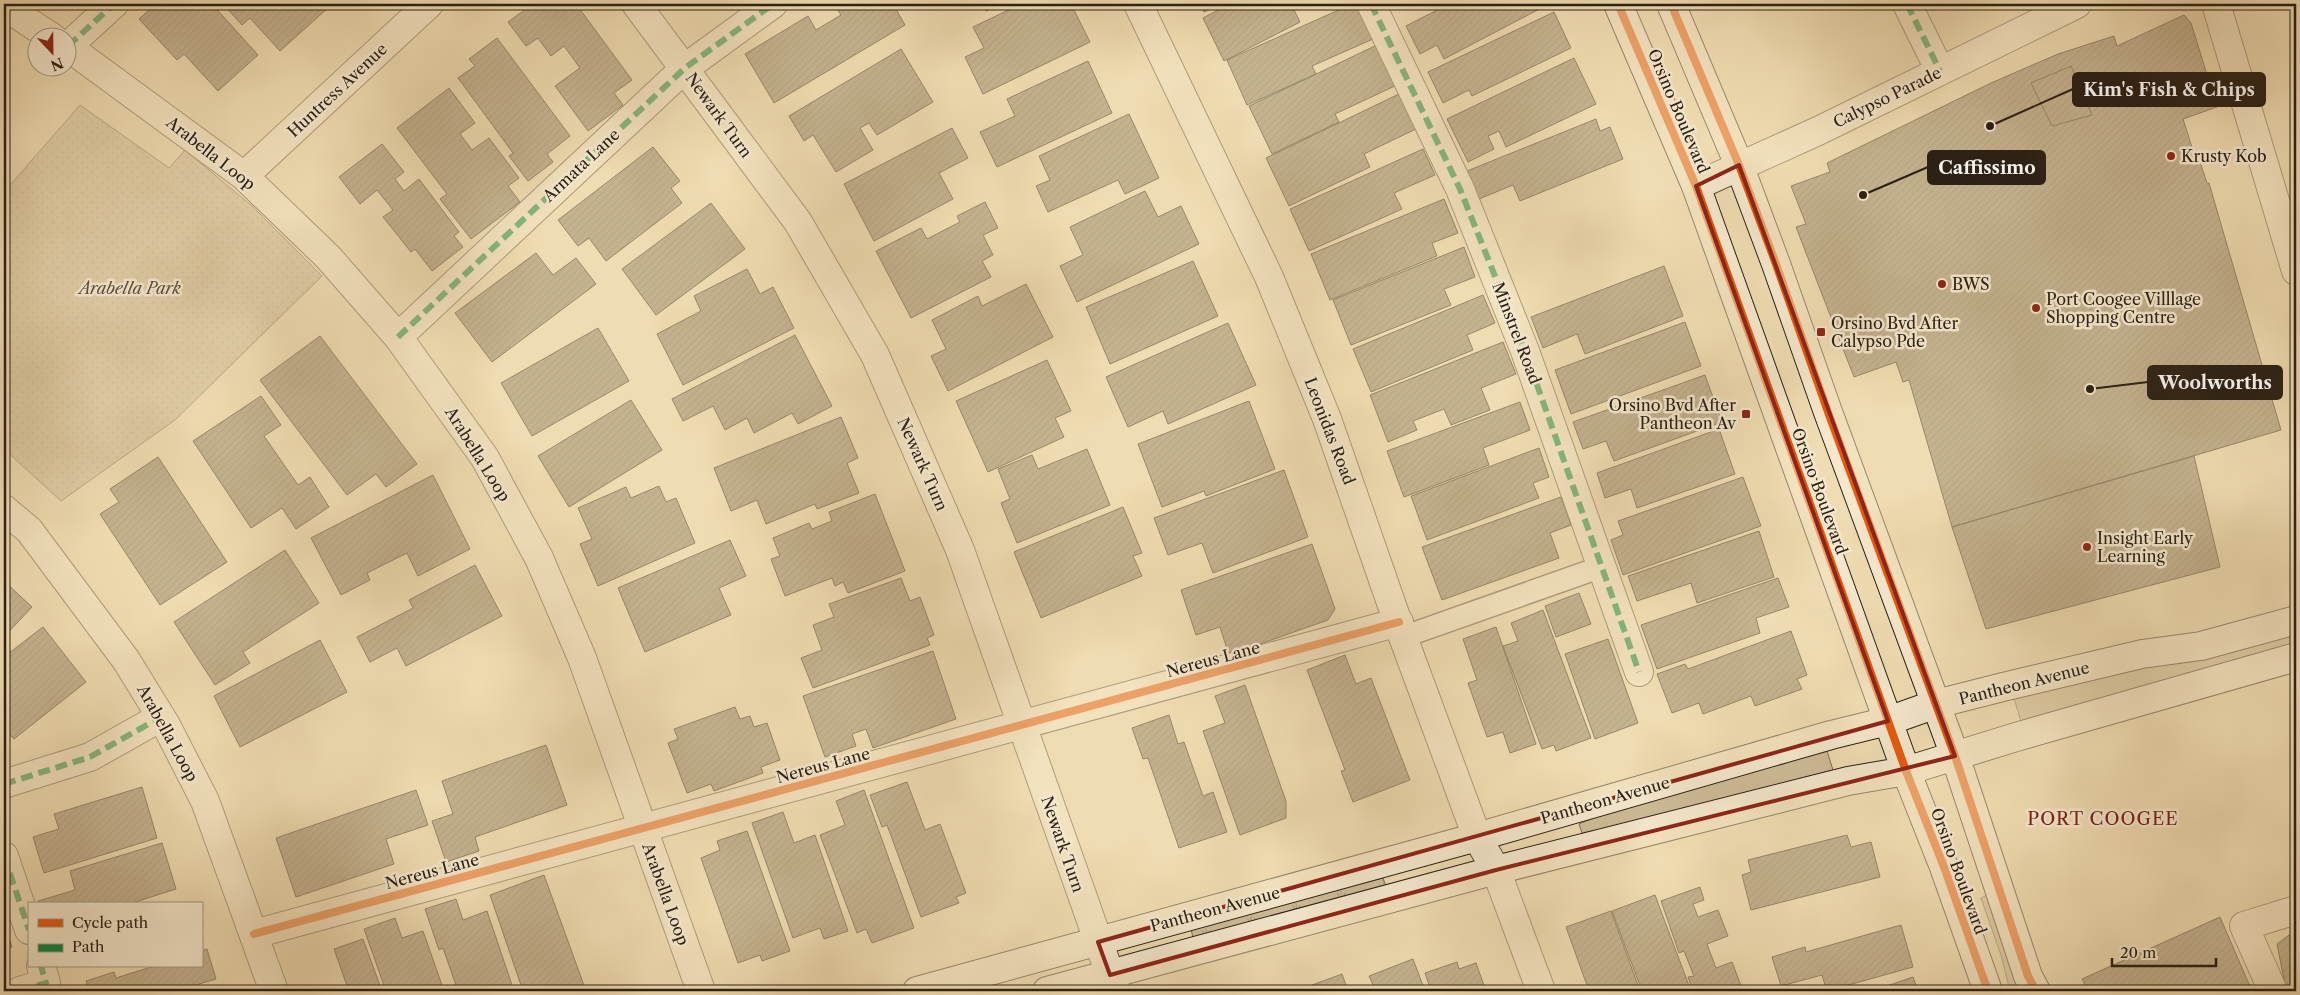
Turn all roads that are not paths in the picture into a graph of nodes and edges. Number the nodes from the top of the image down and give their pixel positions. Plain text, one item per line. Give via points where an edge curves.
1 (114, 4) edge
2 (429, 4) edge
3 (636, 4) edge
4 (773, 4) edge
5 (1138, 4) edge
6 (1371, 4) edge
7 (1618, 4) edge
8 (1671, 4) edge
9 (1907, 4) edge
10 (2077, 4) edge
11 (2216, 4) edge
12 (4, 6) edge
13 (38, 28) edge
14 (78, 37) edge
15 (78, 53) edge
16 (685, 68) junction
17 (1940, 71) junction
18 (1740, 165) junction
19 (244, 176) junction
20 (1696, 186) junction
21 (2296, 271) edge
22 (398, 337) junction
23 (4, 509) edge
24 (1600, 567) junction
25 (2296, 620) edge
26 (1401, 629) junction
27 (2296, 657) edge
28 (1639, 672) dead end
29 (1936, 704) junction
30 (161, 717) junction
31 (1888, 721) junction
32 (1021, 725) junction
33 (1955, 756) junction
34 (1906, 771) junction
35 (4, 784) edge
36 (642, 828) junction
37 (1477, 837) junction
38 (4, 856) edge
39 (1496, 870) junction
40 (2296, 910) edge
41 (28, 927) edge
42 (254, 934) junction
43 (1098, 942) junction
44 (45, 980) edge
45 (1113, 983) edge
46 (20, 991) edge
47 (274, 991) edge
48 (701, 991) edge
49 (917, 991) edge
50 (1047, 991) edge
51 (1541, 991) edge
52 (1988, 991) edge
53 (2036, 991) edge
54 (2273, 991) edge

1 - 14 street
2 - 19 street, Huntress Avenue
3 - 16 street, Newark Turn
4 - 16 street, Armata Lane
5 - 26 street, Leonidas Road via 1269,277 1327,419
6 - 24 street, Minstrel Road via 1460,189 1525,351
7 - 20 street, Orsino Boulevard
8 - 18 street, Orsino Boulevard
9 - 17 street
10 - 17 street, Calypso Parade
11 - 21 street
12 - 13 street
15 - 19 street, Arabella Loop
16 - 22 street, Armata Lane
16 - 32 street, Newark Turn via 798,222 875,354 960,550
17 - 18 street, Calypso Parade
18 - 20 street, Calypso Parade
18 - 29 street, Orsino Boulevard
19 - 22 street, Arabella Loop via 328,257
20 - 31 street, Orsino Boulevard
22 - 36 street, Arabella Loop via 484,458 539,558 582,658
23 - 30 street, Arabella Loop via 29,530 126,660
24 - 26 lane, Nereus Lane
24 - 28 street, Minstrel Road
25 - 29 street, Pantheon Avenue via 2201,646 2142,654
26 - 32 street, Nereus Lane
26 - 37 street, Leonidas Road
27 - 33 street
29 - 31 street, Pantheon Avenue
29 - 33 street, Orsino Boulevard
30 - 35 street via 90,757
30 - 42 street, Arabella Loop via 205,801
31 - 34 street, Orsino Boulevard
31 - 37 street, Pantheon Avenue
32 - 36 street, Nereus Lane
32 - 43 street, Newark Turn
33 - 34 street
33 - 53 street, Orsino Boulevard via 2028,976
34 - 39 street via 1848,781
34 - 52 street, Orsino Boulevard
36 - 42 street, Nereus Lane
36 - 48 street, Arabella Loop
37 - 39 street, Leonidas Road
37 - 43 street, Pantheon Avenue
38 - 41 street
39 - 45 street
39 - 51 street, Leonidas Road
40 - 54 street via 2244,926
42 - 47 street, Arabella Loop
43 - 45 street, Newark Turn
43 - 49 street, Pantheon Avenue
44 - 46 street
45 - 50 street

